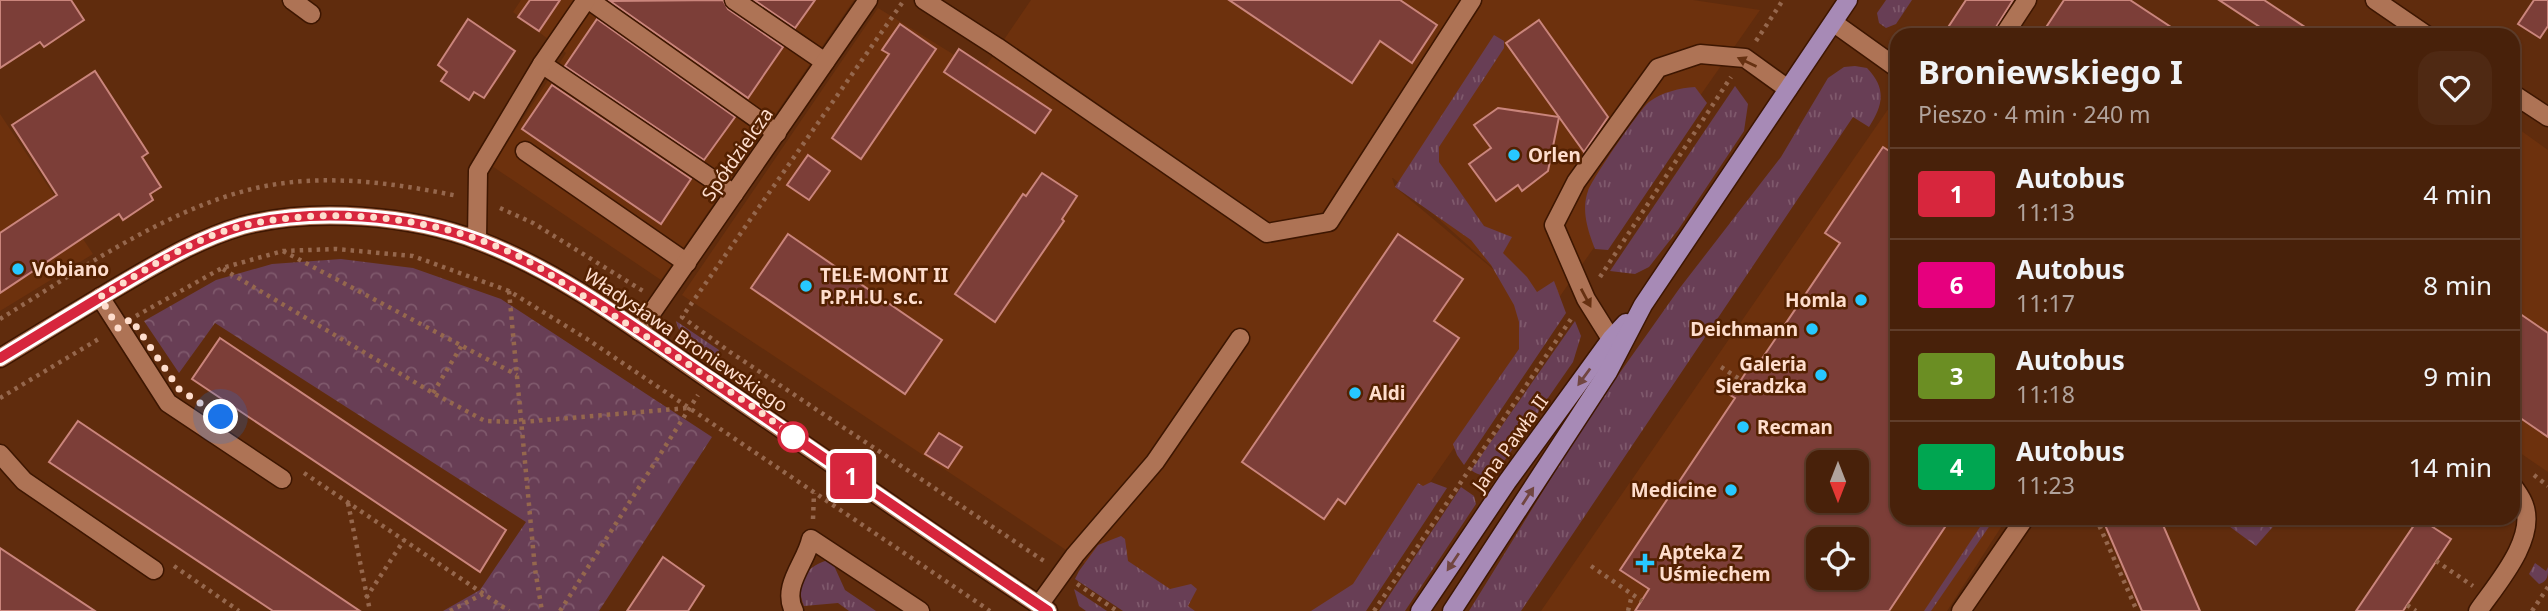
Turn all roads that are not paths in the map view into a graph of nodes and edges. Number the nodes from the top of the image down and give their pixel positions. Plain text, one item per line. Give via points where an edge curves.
1 (292, 0) edge
2 (588, 0) edge
3 (734, 0) edge
4 (868, 0) edge
5 (924, 0) edge
6 (1472, 0) edge
7 (1848, 0) edge
8 (2027, 0) edge
9 (2375, 0) edge
10 (311, 14) dead end
11 (1834, 23) junction
12 (2009, 28) edge
13 (2416, 28) edge
14 (825, 62) junction
15 (1890, 63) edge
16 (542, 64) junction
17 (1788, 89) junction
18 (2520, 99) edge
19 (2548, 117) edge
20 (777, 133) junction
21 (525, 151) dead end
22 (734, 194) junction
23 (477, 240) junction
24 (687, 263) junction
25 (100, 297) junction
26 (1643, 305) junction
27 (639, 331) junction
28 (1240, 338) dead end
29 (1611, 339) junction
30 (0, 358) edge
31 (0, 454) edge
32 (282, 479) dead end
33 (2520, 498) edge
34 (2020, 525) edge
35 (154, 570) dead end
36 (1044, 608) edge
37 (794, 611) edge
38 (920, 611) edge
39 (1420, 611) edge
40 (1452, 611) edge
41 (1961, 611) edge
42 (2478, 611) edge

1 - 10 street
2 - 16 street
2 - 20 street
3 - 14 street
4 - 14 street, Spółdzielcza
5 - 6 street via 1268,233 1329,222
7 - 11 main road, Jana Pawła II
8 - 12 street
9 - 13 street
11 - 15 street
11 - 17 main road, Jana Pawła II
14 - 20 street, Spółdzielcza
16 - 22 street
16 - 23 street via 478,172
17 - 26 main road, Jana Pawła II
17 -> 29 street via 1745,58 1700,54 1658,68 1577,182 1554,225 1586,299
18 - 19 street
20 - 22 street, Spółdzielcza
21 - 24 street
22 - 24 street, Spółdzielcza
23 - 25 street, Władysława Broniewskiego via 421,224 377,218 268,222 199,242
23 - 27 street, Władysława Broniewskiego via 529,261
24 - 27 street, Spółdzielcza
25 - 30 street, Władysława Broniewskiego
25 - 32 street via 168,403
26 - 29 main road, Jana Pawła II
40 -> 26 main road, Jana Pawła II via 1608,372
27 - 36 street, Władysława Broniewskiego
28 - 36 street via 1155,462 1062,573
29 -> 39 main road, Jana Pawła II
31 - 35 street via 24,481
33 - 42 street via 2525,506 2525,535
34 - 41 street
37 - 38 street via 790,587 811,539

